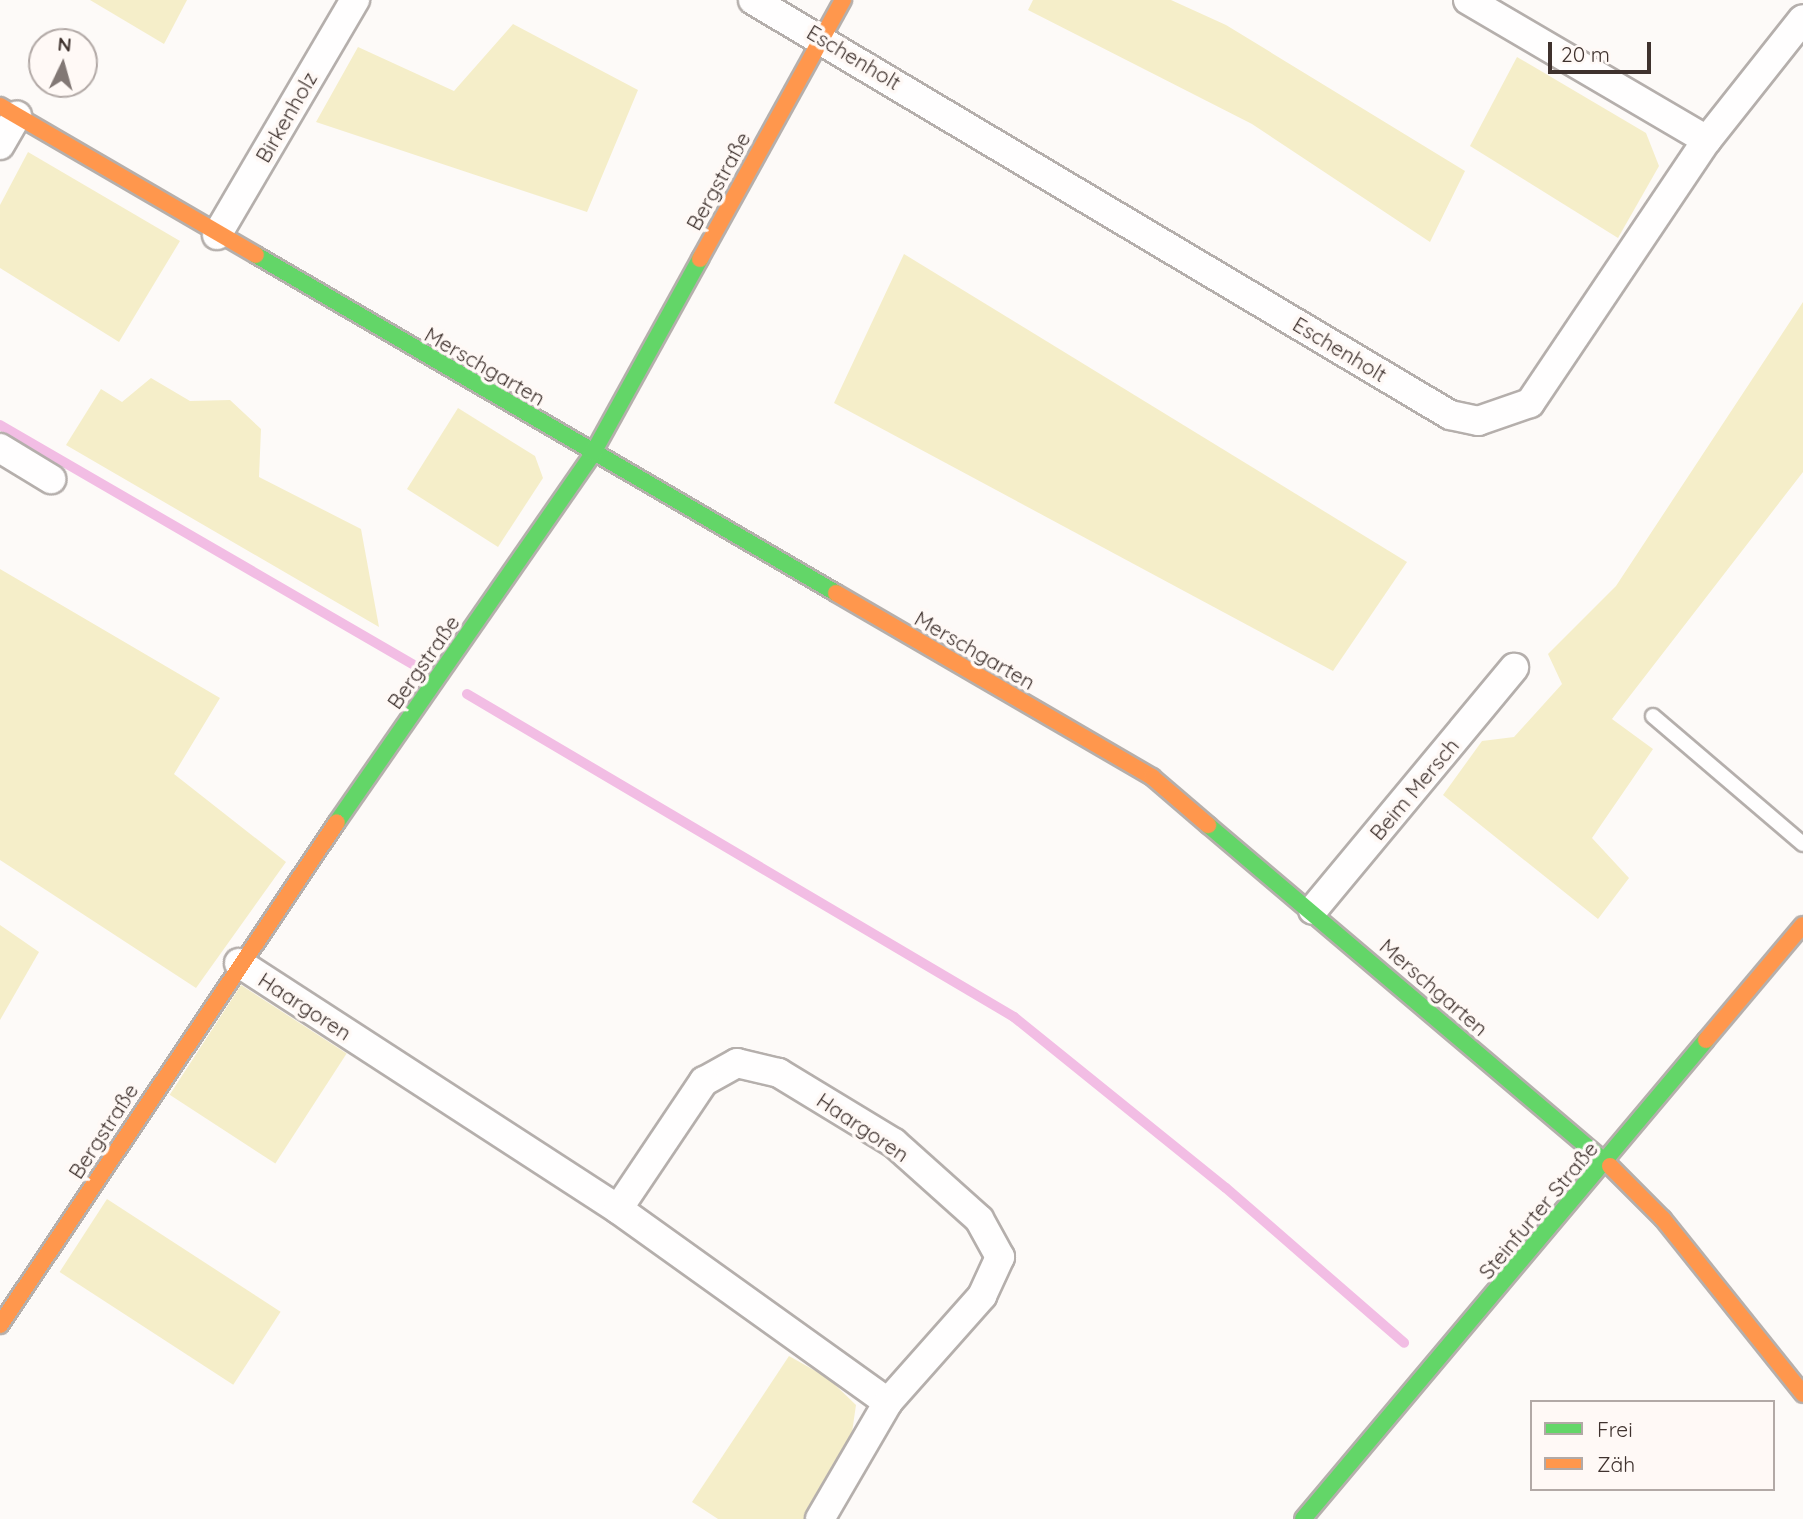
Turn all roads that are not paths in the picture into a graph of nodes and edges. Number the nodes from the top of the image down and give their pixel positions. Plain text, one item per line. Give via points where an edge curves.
1 (355, 0) edge
2 (753, 0) edge
3 (843, 0) edge
4 (1468, 0) edge
5 (1803, 20) edge
6 (821, 37) junction
7 (8, 111) edge
8 (1707, 140) junction
9 (0, 145) edge
10 (217, 235) junction
11 (0, 448) edge
12 (593, 453) junction
13 (51, 480) dead end
14 (1514, 668) dead end
15 (1653, 716) dead end
16 (1803, 844) edge
17 (1313, 910) junction
18 (1803, 925) edge
19 (239, 963) junction
20 (1606, 1162) junction
21 (618, 1209) junction
22 (0, 1325) edge
23 (1803, 1394) edge
24 (888, 1402) junction
25 (820, 1519) edge
26 (1303, 1519) edge

1 - 10 street, Birkenholz
2 - 6 street, Eschenholt
3 - 6 street, Bergstraße
4 - 8 street
5 - 8 street, Eschenholt
6 - 8 street, Eschenholt via 1450,415 1478,421 1530,403
6 - 12 street, Bergstraße
7 - 9 street
7 - 10 street, Merschgarten
10 - 12 street, Merschgarten
11 - 13 street
12 - 17 street, Merschgarten via 1152,777
12 - 19 street, Bergstraße
14 - 17 street, Beim Mersch
15 - 16 lane
17 - 20 street, Merschgarten
18 - 20 street, Steinfurter Straße
19 - 21 street, Haargoren
19 - 22 street, Bergstraße
20 - 23 street, Merschgarten via 1663,1219
20 - 26 street, Steinfurter Straße
21 - 24 street, Haargoren
21 - 24 street, Haargoren via 704,1081 737,1063 779,1073 894,1143 979,1219 1000,1257 982,1296
24 - 25 street, Haargoren

